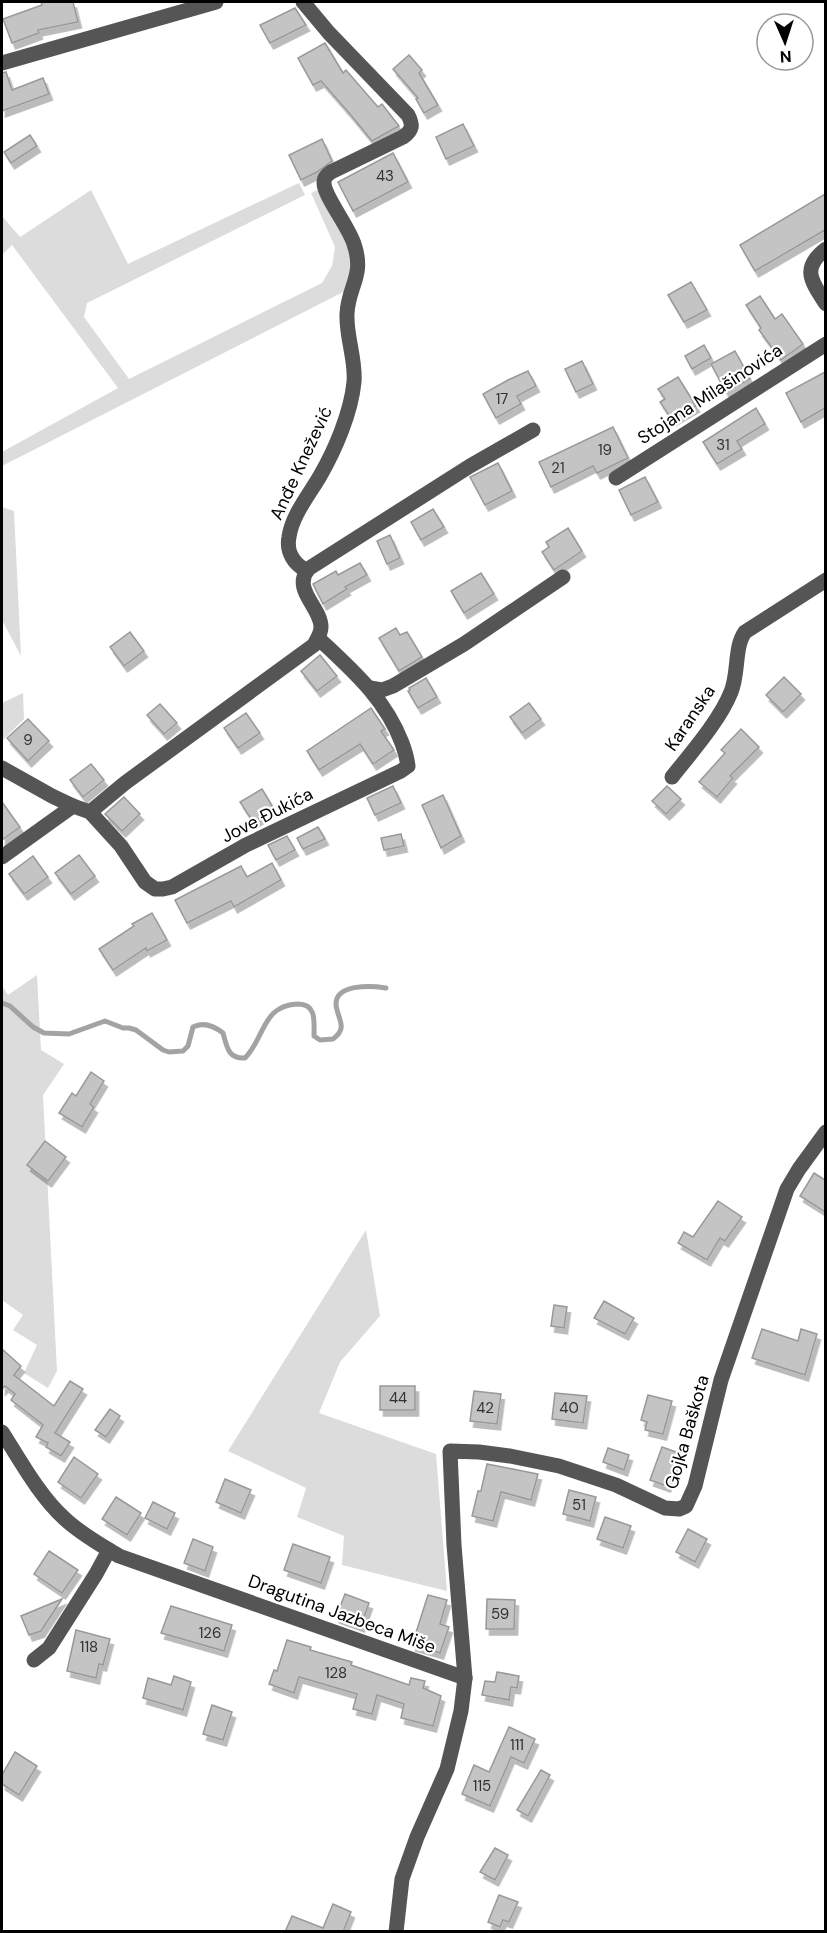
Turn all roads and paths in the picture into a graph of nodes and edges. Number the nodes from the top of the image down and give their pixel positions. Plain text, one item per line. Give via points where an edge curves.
1 (216, 2) edge
2 (303, 2) edge
3 (2, 63) edge
4 (825, 249) edge
5 (825, 304) edge
6 (825, 344) edge
7 (533, 430) dead end
8 (616, 478) dead end
9 (307, 571) junction
10 (563, 577) dead end
11 (825, 580) edge
12 (318, 638) junction
13 (370, 688) junction
14 (2, 768) edge
15 (672, 777) dead end
16 (73, 806) junction
17 (90, 812) junction
18 (2, 857) edge
19 (825, 1132) edge
20 (2, 1432) edge
21 (109, 1550) junction
22 (34, 1660) dead end
23 (465, 1678) junction
24 (396, 1932) edge

1 - 3 street
2 - 9 street, Anđe Knežević via 412,123 411,131 403,137 325,177 326,191 353,239 358,257 347,314 354,382 340,434 288,538 293,559
4 - 5 street via 812,261 810,272 812,284
6 - 8 street, Stojana Milašinovića
7 - 9 street
9 - 12 street via 304,589 321,624
10 - 13 street via 393,686 382,690
11 - 15 street, Karanska via 741,638 731,692
12 - 13 street, Jove Đukića
12 - 17 street via 314,645
13 - 17 street, Jove Đukića via 395,725 408,766 246,845 172,887 155,889 145,882 121,846
14 - 16 street, Jove Đukića
16 - 17 street, Jove Đukića
16 - 18 street
19 - 23 street, Gojka Baškota via 783,1199 721,1380 695,1486 686,1506 665,1508 560,1466 510,1456 450,1451
20 - 21 street, Dragutina Jazbeca Miše via 64,1519
21 - 22 street via 49,1648
21 - 23 street, Dragutina Jazbeca Miše
23 - 24 street via 447,1769 402,1879

